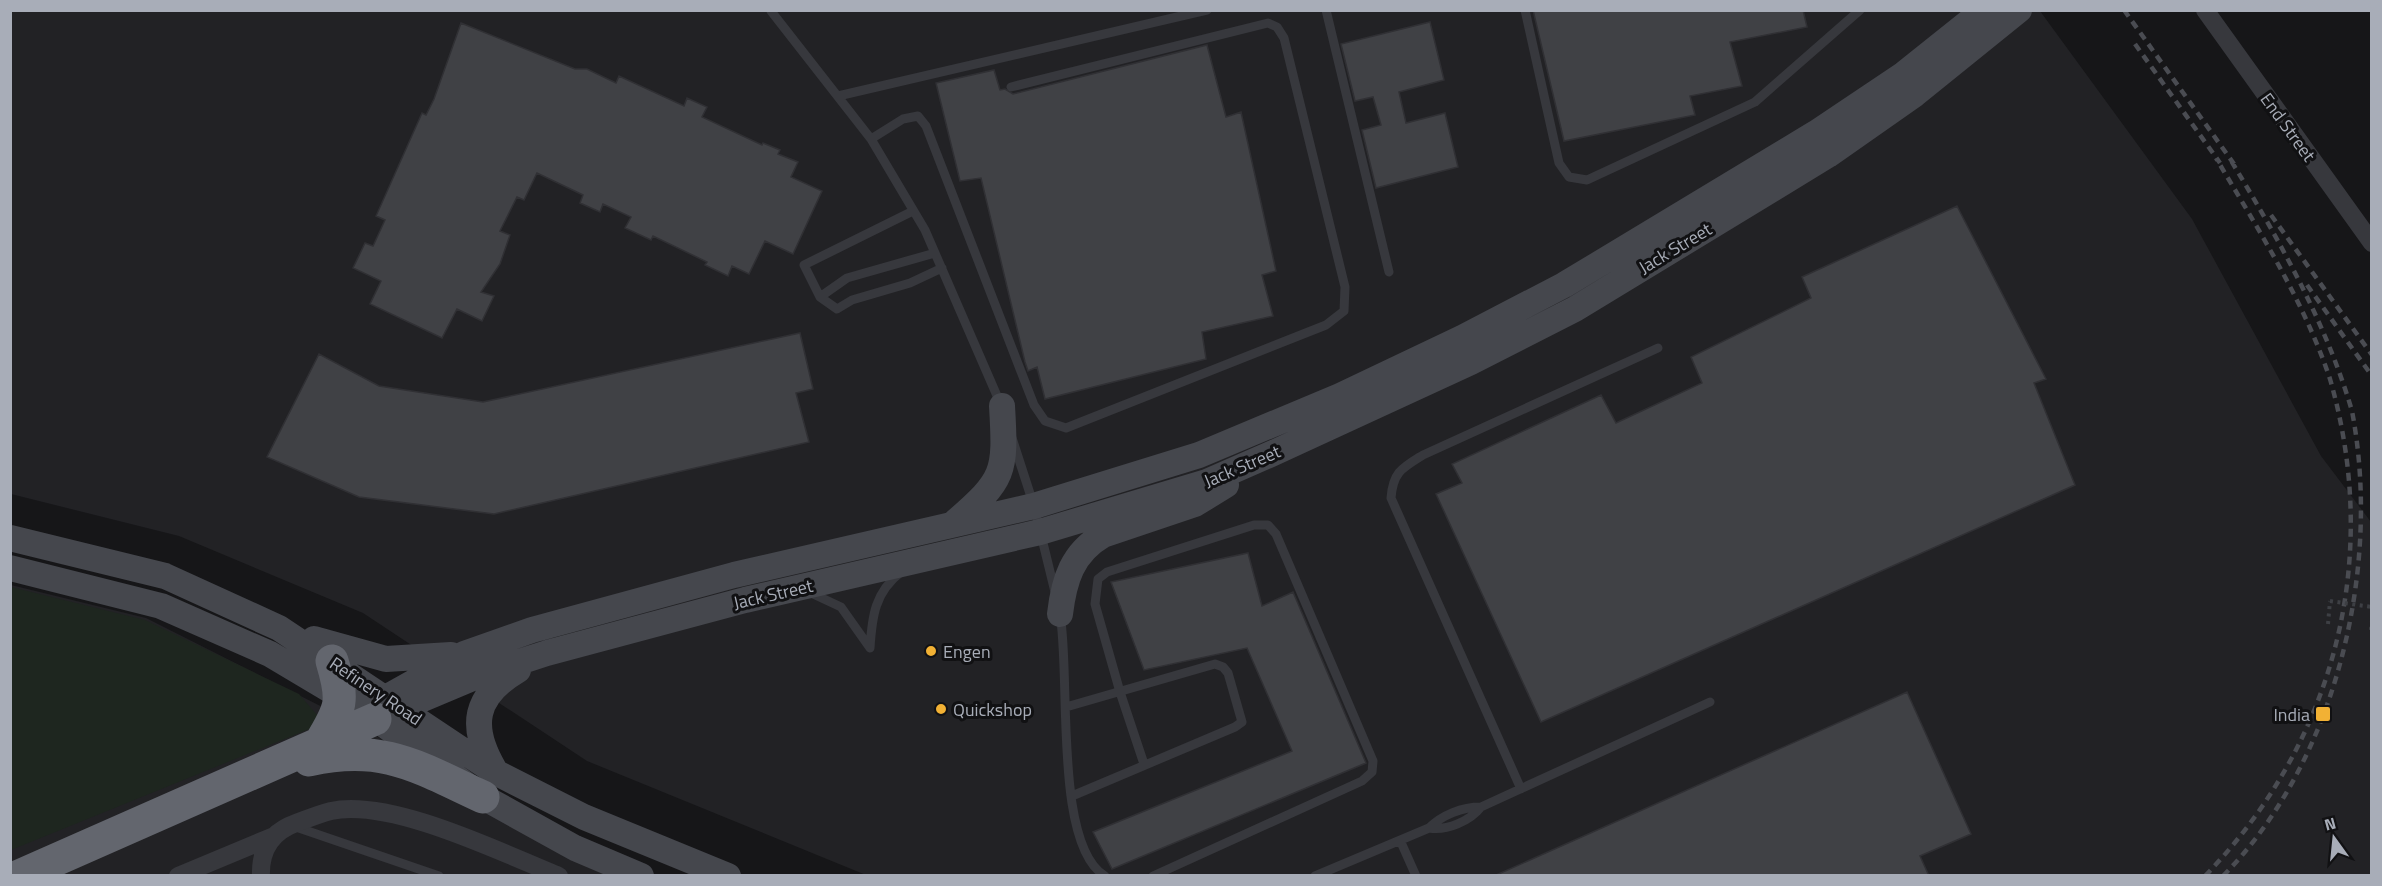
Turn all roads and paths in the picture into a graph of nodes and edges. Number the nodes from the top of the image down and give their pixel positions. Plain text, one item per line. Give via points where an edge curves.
1 (771, 10) edge
2 (1207, 10) edge
3 (1326, 10) edge
4 (1525, 10) edge
5 (1860, 10) edge
6 (1984, 10) edge
7 (2019, 10) edge
8 (2205, 10) edge
9 (1968, 39) junction
10 (1910, 84) junction
11 (1011, 87) dead end
12 (838, 96) junction
13 (871, 139) junction
14 (913, 211) junction
15 (2372, 243) edge
16 (935, 253) junction
17 (942, 268) junction
18 (1389, 272) dead end
19 (820, 297) junction
20 (1658, 348) dead end
21 (1002, 406) junction
22 (1271, 454) junction
23 (1034, 506) junction
24 (952, 526) junction
25 (1040, 532) junction
26 (10, 538) edge
27 (921, 559) junction
28 (10, 568) edge
29 (789, 590) junction
30 (2372, 607) edge
31 (1060, 614) junction
32 (2372, 621) edge
33 (2328, 624) dead end
34 (279, 628) junction
35 (2371, 630) edge
36 (547, 653) junction
37 (464, 654) junction
38 (332, 661) junction
39 (1120, 692) junction
40 (1710, 702) dead end
41 (373, 706) junction
42 (1066, 707) junction
43 (1144, 764) junction
44 (238, 779) junction
45 (489, 784) junction
46 (1521, 789) junction
47 (1072, 796) junction
48 (290, 825) junction
49 (274, 836) junction
50 (1400, 840) junction
51 (1177, 866) junction
52 (187, 874) edge
53 (1320, 874) edge
54 (19, 876) edge
55 (261, 876) edge
56 (439, 876) edge
57 (559, 876) edge
58 (641, 876) edge
59 (728, 876) edge
60 (1105, 876) edge
61 (1153, 876) edge
62 (1182, 876) edge
63 (1416, 876) edge

1 - 12 lane
2 - 12 lane
3 - 18 lane
4 - 5 lane via 1559,162 1569,177 1587,180 1755,102
6 - 9 main road, Jack Street
7 - 9 main road, Jack Street
8 - 15 street, End Street
9 - 10 main road, Jack Street
10 - 22 main road, Jack Street via 1828,155 1575,309 1471,362
10 - 23 main road, Jack Street via 1816,133 1574,279 1462,338 1340,396 1199,455
11 - 13 lane via 1268,23 1277,27 1284,39 1345,287 1344,311 1326,325 1066,428 1045,421 1034,405 926,126 918,116 903,119
12 - 13 lane
13 - 14 lane
14 - 16 lane
14 - 19 lane via 804,265
16 - 17 lane
16 - 19 lane via 847,278
17 - 19 lane via 910,284 852,300 837,309
17 - 21 lane
20 - 46 lane via 1423,455 1403,467 1392,481 1391,498
21 - 23 lane
21 - 24 main road via 1005,452 999,475 987,495
22 - 25 main road, Jack Street via 1207,482
22 - 31 main road via 1195,504 1092,541 1068,573
23 - 24 main road, Jack Street
23 - 25 lane
24 - 37 main road, Jack Street via 609,607
25 - 27 main road, Jack Street
25 - 31 lane
26 - 34 main road, Refinery Road via 165,576
27 - 29 main road, Jack Street
27 - 29 lane via 893,578 881,592 874,605 870,648 841,607 815,594
28 - 41 main road, Refinery Road via 162,606
29 - 36 main road, Jack Street
30 - 33 path, bridge via 2330,601
31 - 42 lane
32 - 35 path
34 - 37 main road via 386,659
34 - 38 main road, Refinery Road
36 - 41 main road, Jack Street
36 - 45 main road via 510,675 481,707 479,737
37 - 41 main road, Jack Street
38 - 41 highway
38 - 41 main road, Refinery Road
39 - 42 lane
39 - 43 lane
39 - 43 lane via 1215,664 1228,674 1242,722
39 - 51 lane via 1095,604 1098,579 1107,572 1254,525 1268,525 1276,534 1373,760 1371,772 1362,781
40 - 46 lane
41 - 44 highway via 320,743
41 - 45 main road, Refinery Road
42 - 47 lane
43 - 47 lane
44 - 45 highway via 334,754 366,753
44 - 54 highway
45 - 58 main road, Refinery Road via 575,849
45 - 59 main road, Refinery Road via 584,817
46 - 50 lane via 1441,830 1430,828
47 - 60 lane via 1075,827 1083,851
48 - 49 street
48 - 56 lane
48 - 57 street via 332,811 356,809 391,814 445,830
49 - 52 street
49 - 55 street via 261,858
50 - 53 lane
50 - 63 lane
51 - 61 lane
51 - 62 lane

